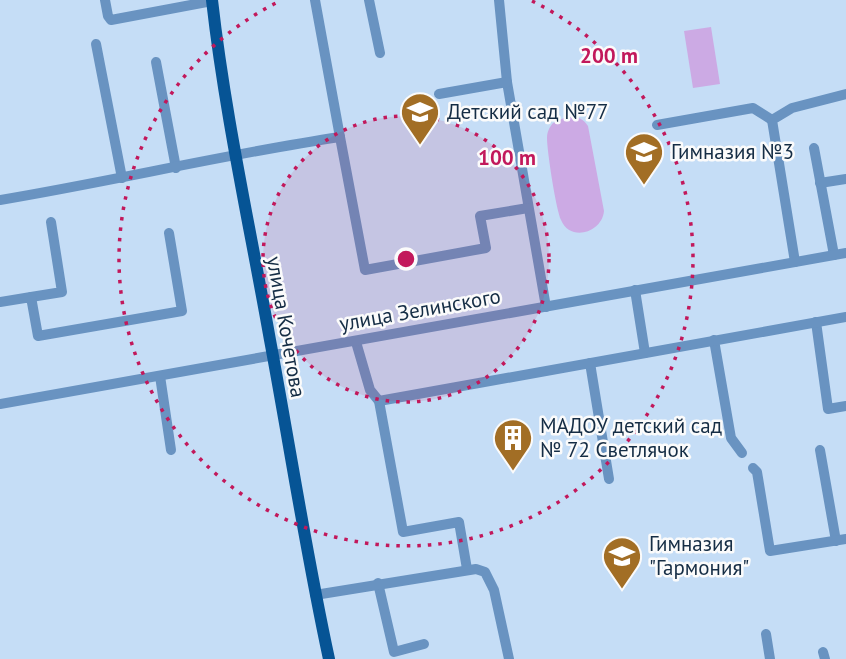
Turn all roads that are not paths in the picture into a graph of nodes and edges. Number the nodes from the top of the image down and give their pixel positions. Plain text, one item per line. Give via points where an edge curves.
1 (105, 0) edge
2 (316, 0) edge
3 (369, 0) edge
4 (499, 0) edge
5 (212, 1) edge
6 (96, 44) dead end
7 (380, 54) dead end
8 (156, 62) dead end
9 (507, 82) junction
10 (439, 94) dead end
11 (846, 94) edge
12 (772, 120) junction
13 (657, 125) dead end
14 (340, 137) junction
15 (814, 148) dead end
16 (235, 156) junction
17 (176, 168) junction
18 (122, 178) junction
19 (846, 179) edge
20 (820, 183) junction
21 (0, 200) edge
22 (528, 208) junction
23 (51, 222) dead end
24 (169, 233) dead end
25 (846, 253) edge
26 (834, 255) junction
27 (795, 262) junction
28 (635, 290) junction
29 (31, 297) junction
30 (0, 302) edge
31 (546, 307) junction
32 (846, 317) edge
33 (816, 322) junction
34 (713, 340) junction
35 (356, 342) junction
36 (645, 353) junction
37 (273, 356) junction
38 (590, 363) junction
39 (160, 376) junction
40 (379, 401) junction
41 (0, 404) edge
42 (846, 406) edge
43 (171, 450) dead end
44 (821, 450) dead end
45 (742, 453) dead end
46 (753, 468) dead end
47 (609, 479) dead end
48 (841, 540) edge
49 (467, 569) junction
50 (378, 583) junction
51 (315, 595) junction
52 (766, 634) dead end
53 (424, 644) dead end
54 (329, 659) edge
55 (509, 659) edge
56 (770, 659) edge

1 - 5 street via 111,20
2 - 14 street
3 - 7 street
4 - 9 street
5 - 16 main road, улица Кочетова
6 - 18 street
8 - 17 street
9 - 10 street
9 - 22 street
11 - 12 street via 792,108
12 - 13 street via 753,108
12 - 27 street
14 - 16 street
14 - 22 street via 365,270 486,248 480,216
15 - 20 street
16 - 17 street
16 - 37 main road, улица Кочетова
17 - 18 street
18 - 21 street
19 - 20 street
20 - 26 street
22 - 31 street
23 - 29 street via 62,292
24 - 29 street via 182,311 38,336
25 - 26 street, улица Зелинского
26 - 27 street, улица Зелинского
27 - 28 street, улица Зелинского
28 - 31 street, улица Зелинского
28 - 36 street
29 - 30 street
31 - 35 street, улица Зелинского
32 - 33 street
33 - 34 street
33 - 42 street via 828,409
34 - 36 street
34 - 45 street via 731,438
35 - 37 street, улица Зелинского
35 - 40 street via 370,390
36 - 38 street
37 - 39 street, улица Зелинского
37 - 51 main road, улица Кочетова
38 - 40 street
38 - 47 street
39 - 41 street, улица Зелинского
39 - 43 street
40 - 49 street via 403,532 459,522
44 - 48 street
46 - 48 street via 769,551
49 - 50 street
49 - 55 street via 485,572 491,581
50 - 51 street
50 - 53 street via 394,652
51 - 54 main road, улица Кочетова
52 - 56 street

